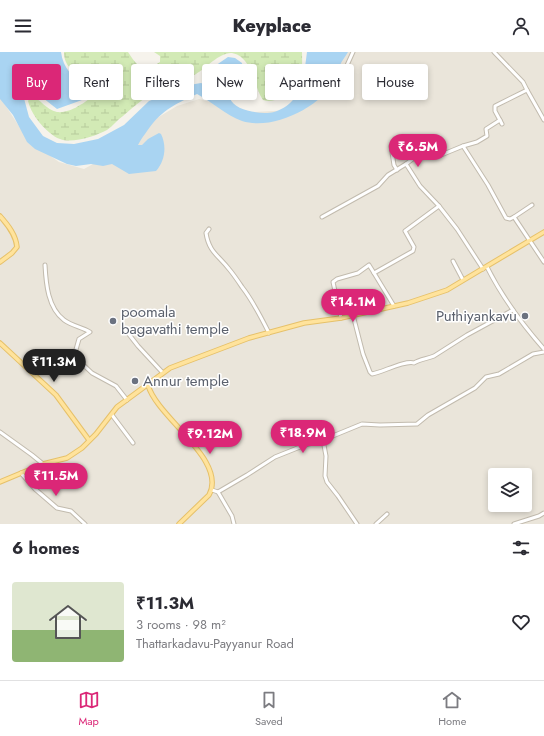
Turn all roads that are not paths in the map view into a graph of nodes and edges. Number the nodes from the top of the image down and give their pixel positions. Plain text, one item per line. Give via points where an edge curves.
1 (353, 52) edge
2 (494, 52) edge
3 (348, 64) edge
4 (527, 90) junction
5 (500, 120) junction
6 (544, 120) edge
7 (502, 124) dead end
8 (391, 146) dead end
9 (463, 146) junction
10 (406, 164) junction
11 (397, 170) junction
12 (532, 205) dead end
13 (439, 206) junction
14 (0, 216) edge
15 (322, 217) dead end
16 (514, 217) junction
17 (209, 229) dead end
18 (544, 232) edge
19 (529, 240) junction
20 (453, 261) dead end
21 (0, 262) edge
22 (544, 262) edge
23 (45, 265) dead end
24 (487, 267) junction
25 (483, 269) junction
26 (374, 273) junction
27 (464, 280) junction
28 (394, 306) junction
29 (513, 310) junction
30 (353, 315) junction
31 (341, 318) junction
32 (124, 328) dead end
33 (269, 333) junction
34 (0, 343) edge
35 (544, 349) edge
36 (544, 352) edge
37 (163, 373) junction
38 (148, 385) junction
39 (127, 400) junction
40 (112, 415) junction
41 (0, 432) edge
42 (90, 440) junction
43 (323, 440) junction
44 (133, 443) dead end
45 (43, 464) junction
46 (21, 473) junction
47 (0, 482) edge
48 (212, 490) junction
49 (218, 492) junction
50 (544, 513) edge
51 (388, 514) dead end
52 (85, 524) edge
53 (179, 524) edge
54 (234, 524) edge
55 (357, 524) edge
56 (376, 524) edge
57 (514, 524) edge

1 - 3 street
2 - 4 street via 523,82
4 - 5 street via 496,105 494,108
4 - 6 street
5 - 7 street
5 - 9 street via 486,129 487,136
8 - 11 street
9 - 10 street via 440,155 427,153
9 - 16 street via 506,218
10 - 11 street
10 - 13 street via 420,186
11 - 15 street via 378,186
12 - 16 street
13 - 25 street
13 - 26 street via 405,231 414,247 413,251
14 - 21 main road via 10,228 17,241 17,247
16 - 19 street
17 - 33 street via 206,233 211,249 243,288
18 - 19 main road
19 - 22 street
19 - 24 main road
20 - 27 street
23 - 39 street via 45,280 53,308 64,321 90,332 79,339 76,358 92,373 116,386
24 - 25 main road
24 - 29 street
25 - 27 main road
26 - 28 street
26 - 31 street via 369,265 358,273 333,282
27 - 28 main road via 448,290
28 - 30 main road
29 - 30 street via 467,334 434,356 372,374 363,354
29 - 35 street
30 - 31 main road
31 - 33 main road via 304,323
32 - 37 street
33 - 37 main road via 225,346
34 - 42 main road via 56,395
36 - 43 street via 533,354 499,374 486,377 475,388 417,424 362,424
37 - 38 main road
38 - 39 main road
38 - 48 main road via 154,399 186,435 210,469
39 - 40 main road via 117,407
40 - 42 main road
40 - 44 street
41 - 45 street
42 - 45 main road via 67,458
43 - 49 street via 275,457
43 - 55 street via 327,482
45 - 46 main road
46 - 47 main road
46 - 52 street via 57,508 71,511
48 - 49 street
48 - 53 main road via 208,498
49 - 54 street
50 - 57 street
51 - 56 street

